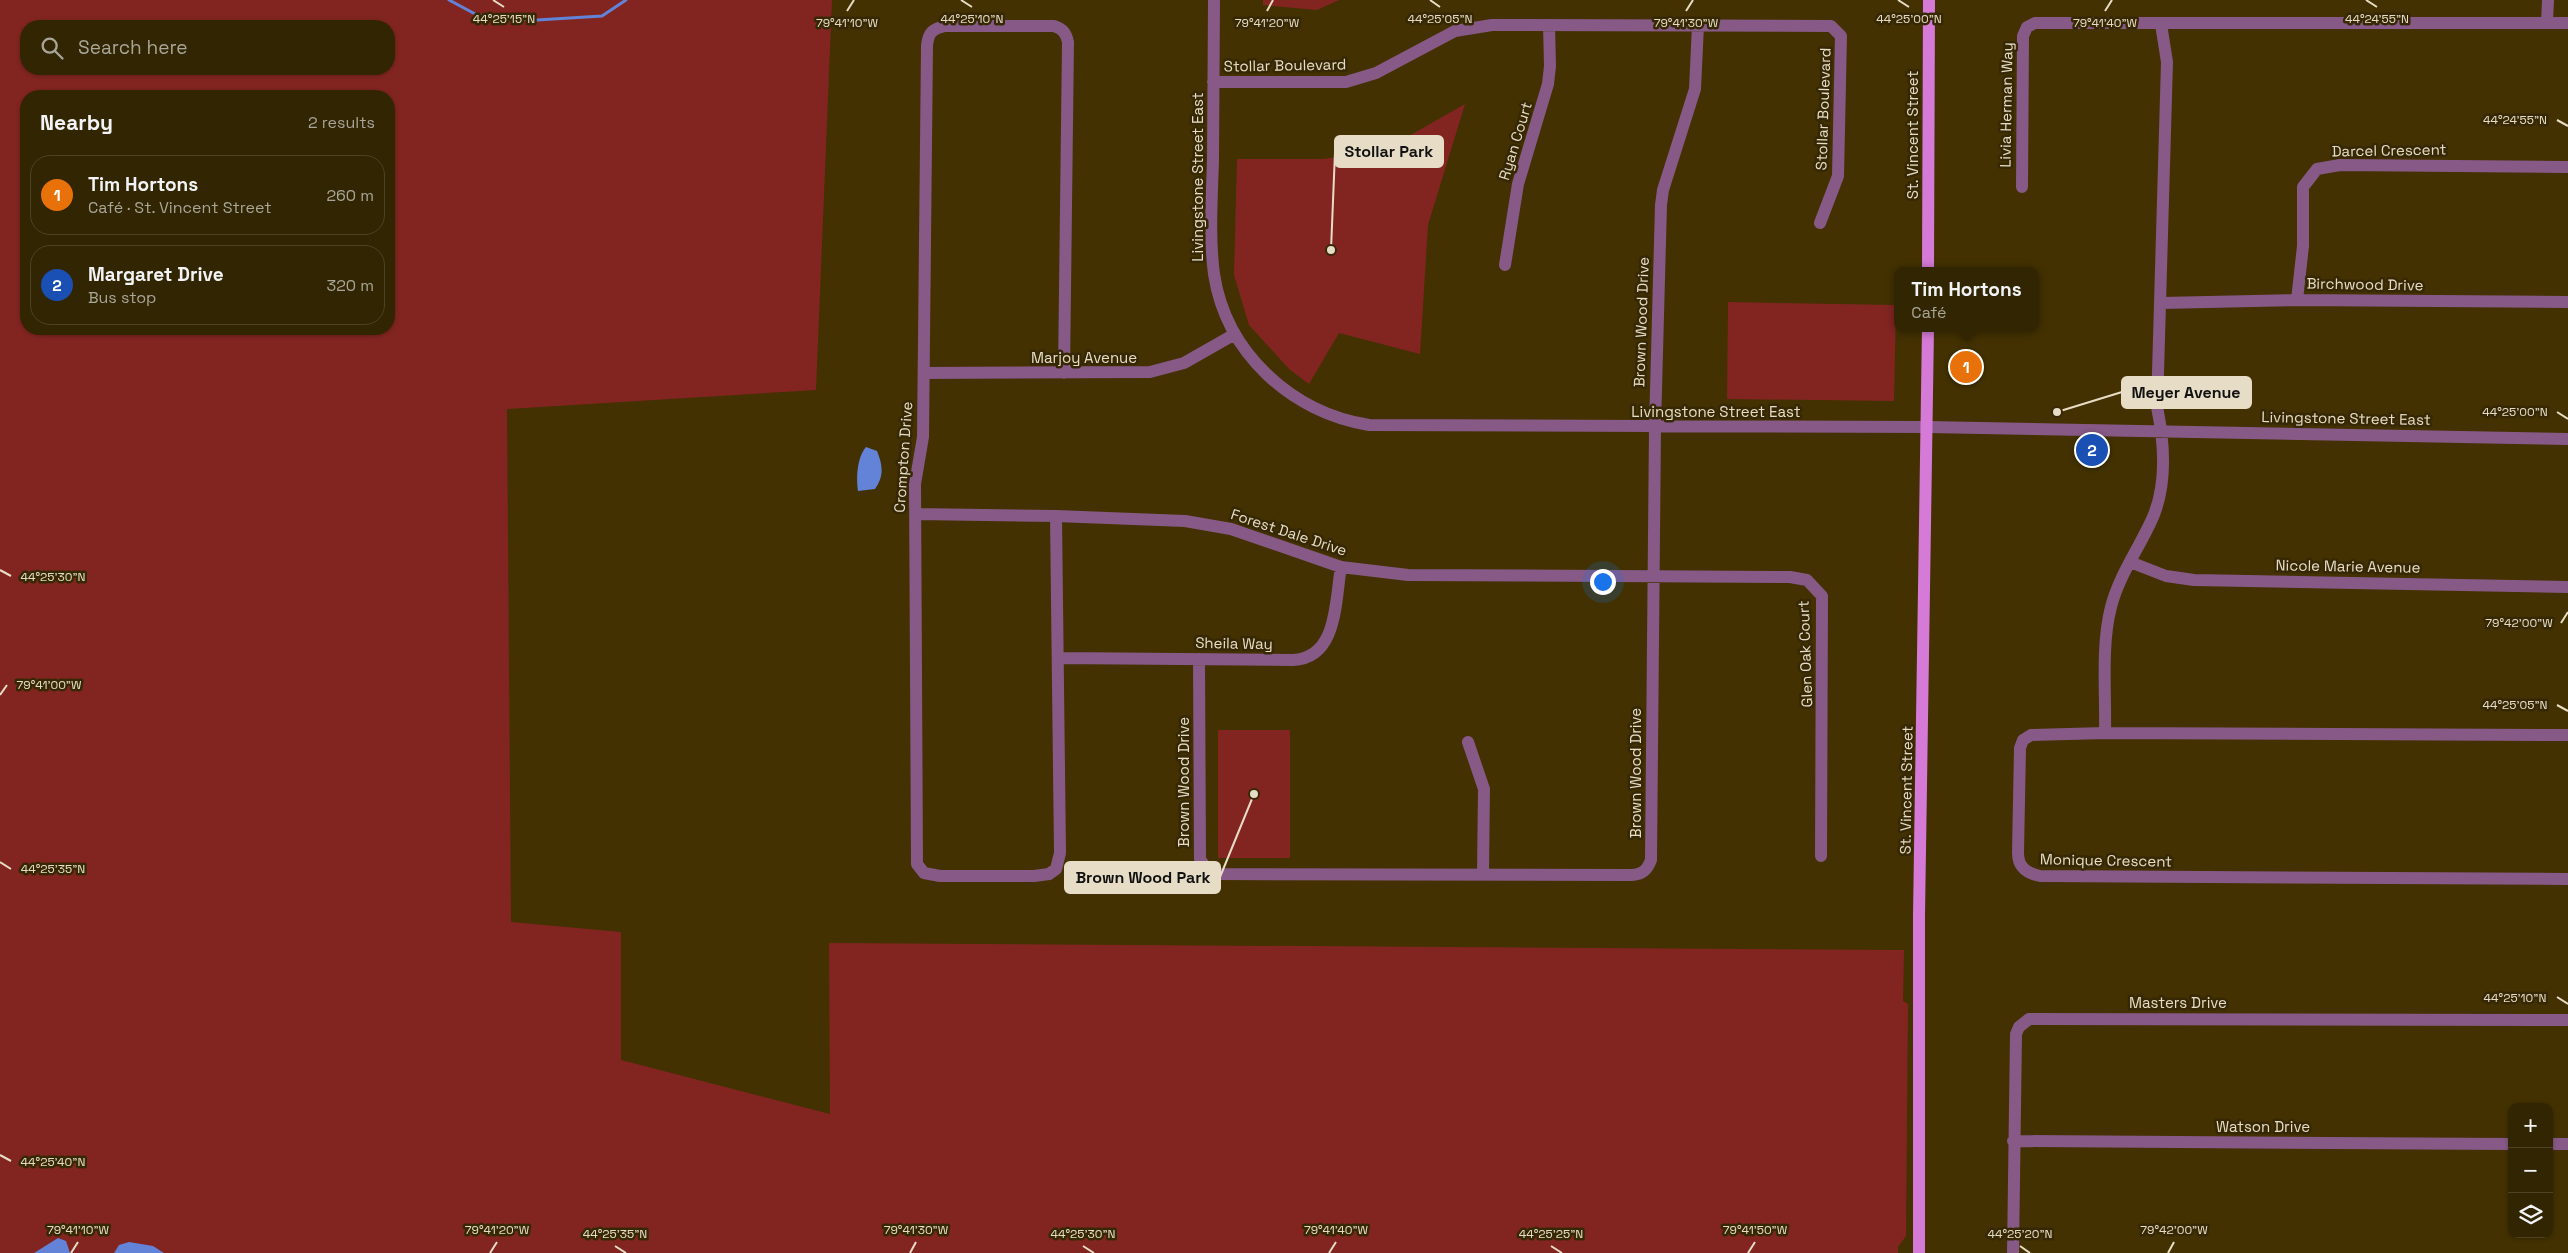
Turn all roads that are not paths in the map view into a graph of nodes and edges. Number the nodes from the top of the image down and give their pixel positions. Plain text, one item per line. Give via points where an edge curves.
1 (1214, 0) edge
2 (1929, 0) edge
3 (2548, 0) edge
4 (2547, 23) junction
5 (2568, 23) edge
6 (2161, 24) junction
7 (1548, 25) junction
8 (1698, 25) junction
9 (1213, 82) junction
10 (2568, 167) edge
11 (2022, 187) dead end
12 (1820, 223) dead end
13 (1506, 265) dead end
14 (1928, 267) edge
15 (2297, 300) junction
16 (2568, 302) edge
17 (2161, 303) junction
18 (1928, 332) edge
19 (1236, 334) junction
20 (924, 373) junction
21 (1064, 373) junction
22 (1655, 427) junction
23 (1928, 428) junction
24 (2162, 431) junction
25 (2568, 439) edge
26 (916, 514) junction
27 (1056, 516) junction
28 (2130, 562) junction
29 (1341, 567) junction
30 (1653, 577) junction
31 (2568, 586) edge
32 (1059, 658) junction
33 (1199, 659) junction
34 (2105, 733) junction
35 (2568, 735) edge
36 (1468, 742) dead end
37 (1821, 856) dead end
38 (1483, 873) junction
39 (2568, 879) edge
40 (2568, 1020) edge
41 (2014, 1141) junction
42 (2508, 1144) edge
43 (2553, 1144) edge
44 (2568, 1144) edge
45 (1919, 1253) edge
46 (2013, 1253) edge

1 - 9 street, Livingstone Street East
2 - 14 main road, St. Vincent Street
3 - 4 street
4 - 5 street, Livia Herman Way
4 - 6 street, Livia Herman Way
6 - 11 street, Livia Herman Way via 2039,22 2027,27 2023,38
6 - 17 street via 2167,62
7 - 8 street, Stollar Boulevard
7 - 9 street, Stollar Boulevard via 1492,25 1455,32 1376,73 1346,82
7 - 13 street, Ryan Court via 1548,84 1518,184
8 - 12 street, Stollar Boulevard via 1823,25 1837,30 1841,36 1838,176
8 - 22 street, Brown Wood Drive via 1695,89 1661,205
9 - 19 street, Livingstone Street East via 1212,258 1222,306
10 - 15 street, Darcel Crescent via 2340,165 2316,168 2303,187 2303,246
15 - 16 street, Birchwood Drive
15 - 17 street, Birchwood Drive
17 - 24 street via 2157,407
18 - 23 main road, St. Vincent Street
19 - 21 street, Marjoy Avenue via 1169,369 1138,373
19 - 22 street, Livingstone Street East via 1263,372 1289,393 1320,411 1350,422 1369,425
20 - 21 street, Marjoy Avenue
20 - 21 street, Crompton Drive via 928,36 933,29 945,26 1049,26 1066,33 1068,42
20 - 26 street, Crompton Drive via 923,437 915,484
22 - 23 street, Livingstone Street East
22 - 30 street, Brown Wood Drive
23 - 24 street, Livingstone Street East
23 - 45 main road, St. Vincent Street via 1920,915
24 - 25 street, Livingstone Street East
24 - 28 street via 2159,498
26 - 27 street, Forest Dale Drive
26 - 32 street, Crompton Drive via 917,864 924,873 940,876 1034,876 1049,874 1056,869 1060,853
27 - 29 street, Forest Dale Drive via 1162,519 1204,524 1231,529
27 - 32 street, Crompton Drive
28 - 31 street, Nicole Marie Avenue via 2180,579
28 - 34 street via 2116,590 2108,618
29 - 30 street, Forest Dale Drive via 1408,575
29 - 33 street, Sheila Way via 1327,642 1311,657 1294,660
30 - 37 street, Glen Oak Court via 1790,577 1807,580 1822,596
30 - 38 street, Brown Wood Drive via 1651,860 1648,868 1641,874 1632,875
32 - 33 street, Sheila Way
33 - 38 street, Brown Wood Drive via 1200,859 1206,868 1217,874
34 - 35 street, Monique Crescent
34 - 39 street, Monique Crescent via 2042,734 2023,740 2019,756 2018,861 2030,874
36 - 38 street via 1484,789
40 - 41 street, Masters Drive via 2029,1019 2016,1034
41 - 42 street, Watson Drive
41 - 46 street, Masters Drive
43 - 44 street

